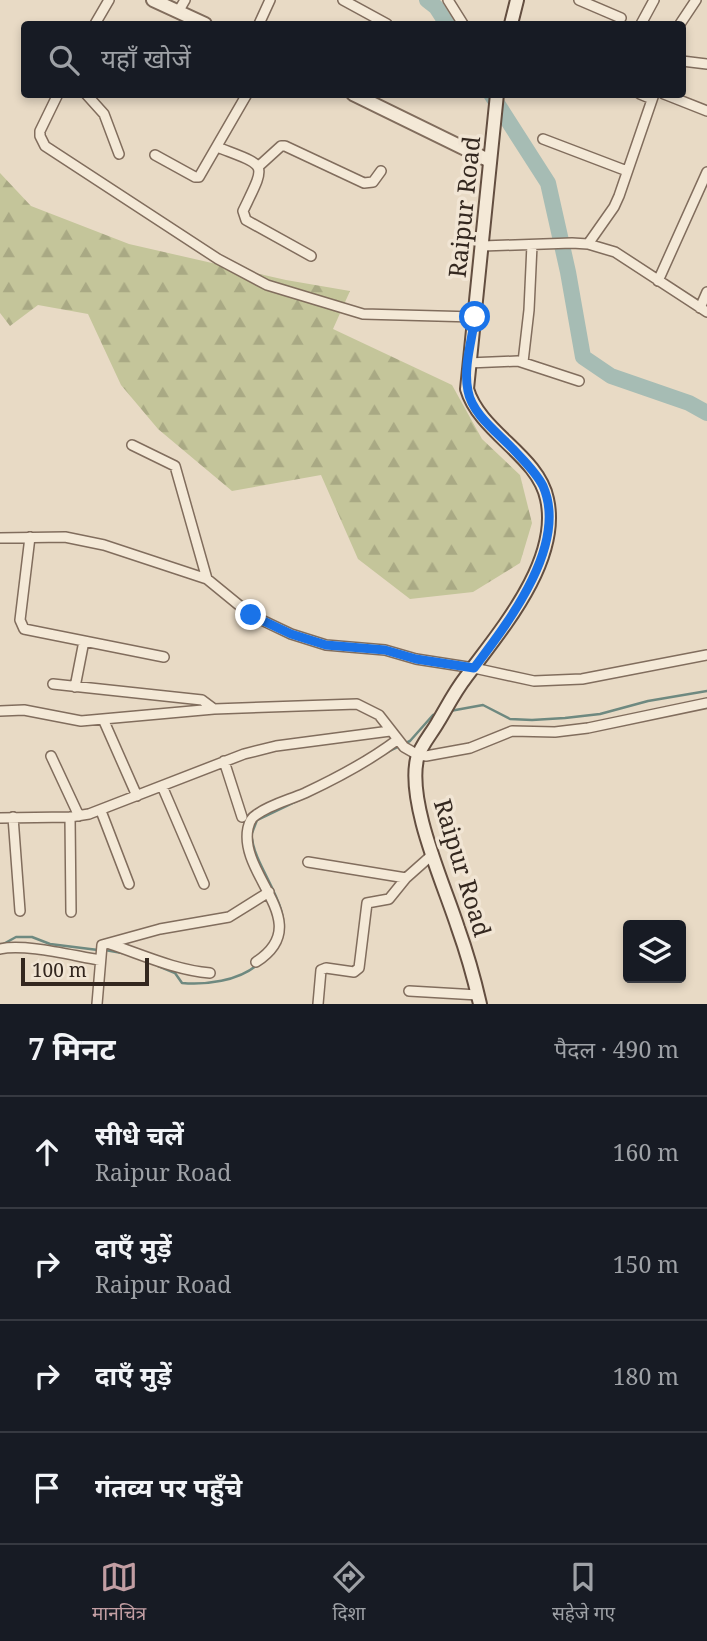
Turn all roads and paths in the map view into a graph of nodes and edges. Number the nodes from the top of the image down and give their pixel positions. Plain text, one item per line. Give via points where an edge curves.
1 (109, 0) edge
2 (153, 0) edge
3 (185, 0) edge
4 (270, 0) edge
5 (343, 0) edge
6 (448, 0) edge
7 (517, 0) edge
8 (579, 0) edge
9 (654, 0) edge
10 (696, 0) edge
11 (178, 12) junction
12 (621, 18) dead end
13 (97, 21) edge
14 (198, 21) edge
15 (260, 21) edge
16 (382, 21) edge
17 (461, 21) edge
18 (511, 21) edge
19 (643, 21) edge
20 (682, 21) edge
21 (686, 61) edge
22 (707, 64) edge
23 (56, 98) edge
24 (90, 98) edge
25 (245, 98) edge
26 (361, 98) edge
27 (497, 98) edge
28 (653, 98) edge
29 (674, 98) edge
30 (707, 111) edge
31 (543, 139) dead end
32 (217, 148) junction
33 (118, 154) dead end
34 (155, 155) dead end
35 (490, 160) junction
36 (259, 166) junction
37 (381, 171) dead end
38 (627, 171) junction
39 (707, 172) edge
40 (589, 244) junction
41 (532, 245) junction
42 (482, 246) junction
43 (311, 256) dead end
44 (658, 281) junction
45 (707, 292) edge
46 (704, 310) edge
47 (475, 317) junction
48 (523, 362) junction
49 (468, 363) junction
50 (579, 381) dead end
51 (132, 445) dead end
52 (30, 537) junction
53 (0, 538) edge
54 (207, 579) junction
55 (84, 641) junction
56 (707, 655) edge
57 (164, 657) dead end
58 (470, 673) junction
59 (53, 684) dead end
60 (75, 687) junction
61 (707, 703) edge
62 (215, 709) junction
63 (0, 711) edge
64 (103, 719) junction
65 (390, 731) junction
66 (401, 743) junction
67 (51, 755) dead end
68 (418, 755) junction
69 (224, 761) junction
70 (162, 786) junction
71 (137, 796) junction
72 (100, 811) junction
73 (13, 817) junction
74 (75, 817) junction
75 (242, 817) dead end
76 (0, 818) edge
77 (433, 854) junction
78 (308, 862) dead end
79 (406, 877) junction
80 (129, 884) dead end
81 (204, 884) dead end
82 (269, 892) junction
83 (20, 911) dead end
84 (71, 912) dead end
85 (0, 949) edge
86 (102, 951) junction
87 (256, 962) dead end
88 (210, 973) dead end
89 (409, 991) dead end
90 (479, 1000) edge
91 (97, 1004) edge
92 (318, 1004) edge

1 - 13 street
2 - 11 main road
3 - 11 street
4 - 15 street
5 - 16 street
6 - 17 street
7 - 18 main road
8 - 12 street
9 - 19 street
10 - 20 street
11 - 14 main road
21 - 22 street
23 - 47 street via 40,131 45,146 267,285 363,314
24 - 33 street via 104,114
25 - 32 street
26 - 35 main road
27 - 35 main road, Raipur Road
28 - 38 street
29 - 30 street
31 - 38 street
32 - 34 street via 197,177
32 - 36 street
35 - 42 main road, Raipur Road
36 - 37 street via 285,146 363,183 373,181
36 - 43 street via 244,218
38 - 40 street via 614,207
39 - 44 street
40 - 41 street
40 - 44 street via 615,252
41 - 42 street
41 - 48 street
42 - 47 main road, Raipur Road
44 - 46 street
45 - 46 street
47 - 49 main road, Raipur Road
48 - 49 street
48 - 50 street
49 - 58 main road, Raipur Road via 467,389 473,405 534,471 548,499 549,512 547,534 531,582
51 - 54 street via 174,466
52 - 53 street
52 - 54 street via 65,537 104,545
52 - 55 street via 22,627
54 - 58 street via 251,615 291,634 326,645 385,650
55 - 57 street
55 - 60 street
56 - 58 street via 558,681
58 - 68 main road, Raipur Road
59 - 60 street
60 - 62 street via 202,700
61 - 68 street via 588,728 513,732 463,750
62 - 64 street
62 - 65 street via 358,704 379,715
63 - 64 street via 24,710 73,721
64 - 71 street
65 - 66 street
65 - 69 street via 276,746
66 - 68 street
66 - 82 street via 254,816 248,828 248,847
67 - 74 street
68 - 77 main road, Raipur Road via 417,787
69 - 70 street
69 - 75 street
70 - 71 street
70 - 81 street
71 - 72 street
72 - 74 street
72 - 80 street
73 - 74 street
73 - 76 street
73 - 83 street
74 - 84 street
77 - 79 street
77 - 90 main road, Raipur Road
78 - 79 street
79 - 92 street via 388,899 367,903 359,968 354,972 321,970
82 - 86 street via 229,917 160,929
82 - 87 street via 278,935 273,949
85 - 86 street
86 - 88 street
86 - 91 street
89 - 90 street

